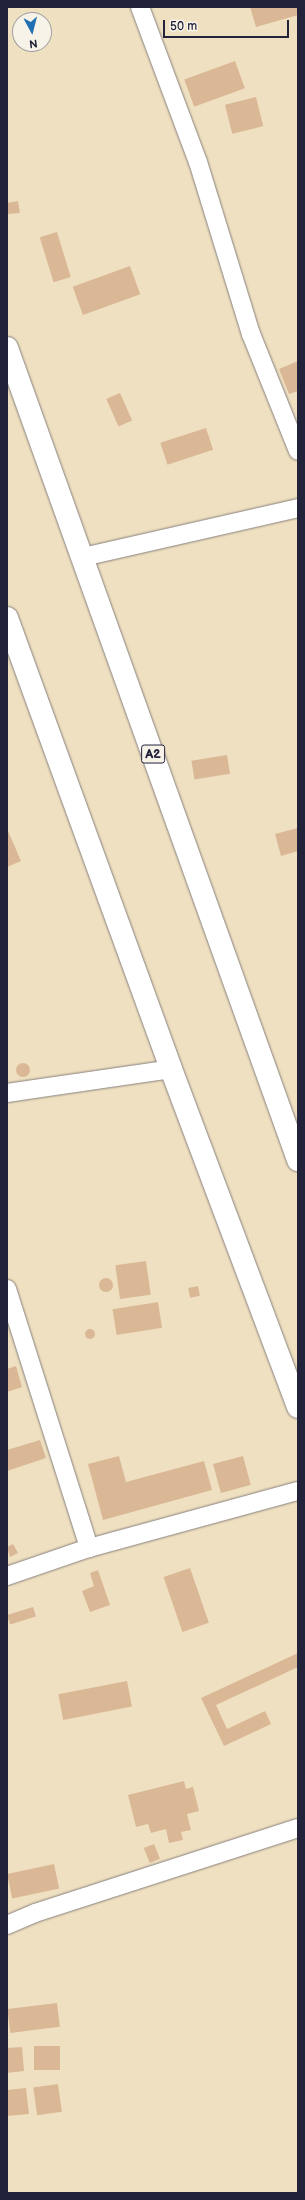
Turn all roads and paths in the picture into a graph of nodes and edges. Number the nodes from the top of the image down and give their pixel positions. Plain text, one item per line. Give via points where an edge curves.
1 (140, 7) edge
2 (7, 348) edge
3 (298, 451) edge
4 (298, 508) edge
5 (82, 557) junction
6 (7, 618) edge
7 (171, 1069) junction
8 (7, 1093) edge
9 (298, 1160) edge
10 (7, 1289) edge
11 (298, 1407) edge
12 (298, 1491) edge
13 (89, 1548) junction
14 (7, 1576) edge
15 (298, 1828) edge
16 (7, 1925) edge

1 - 3 street via 198,162 251,334
2 - 5 highway, A2
4 - 5 street
5 - 9 highway, A2
6 - 7 highway
7 - 8 street
7 - 11 highway
10 - 13 street
12 - 13 street
13 - 14 street
15 - 16 street via 35,1912

